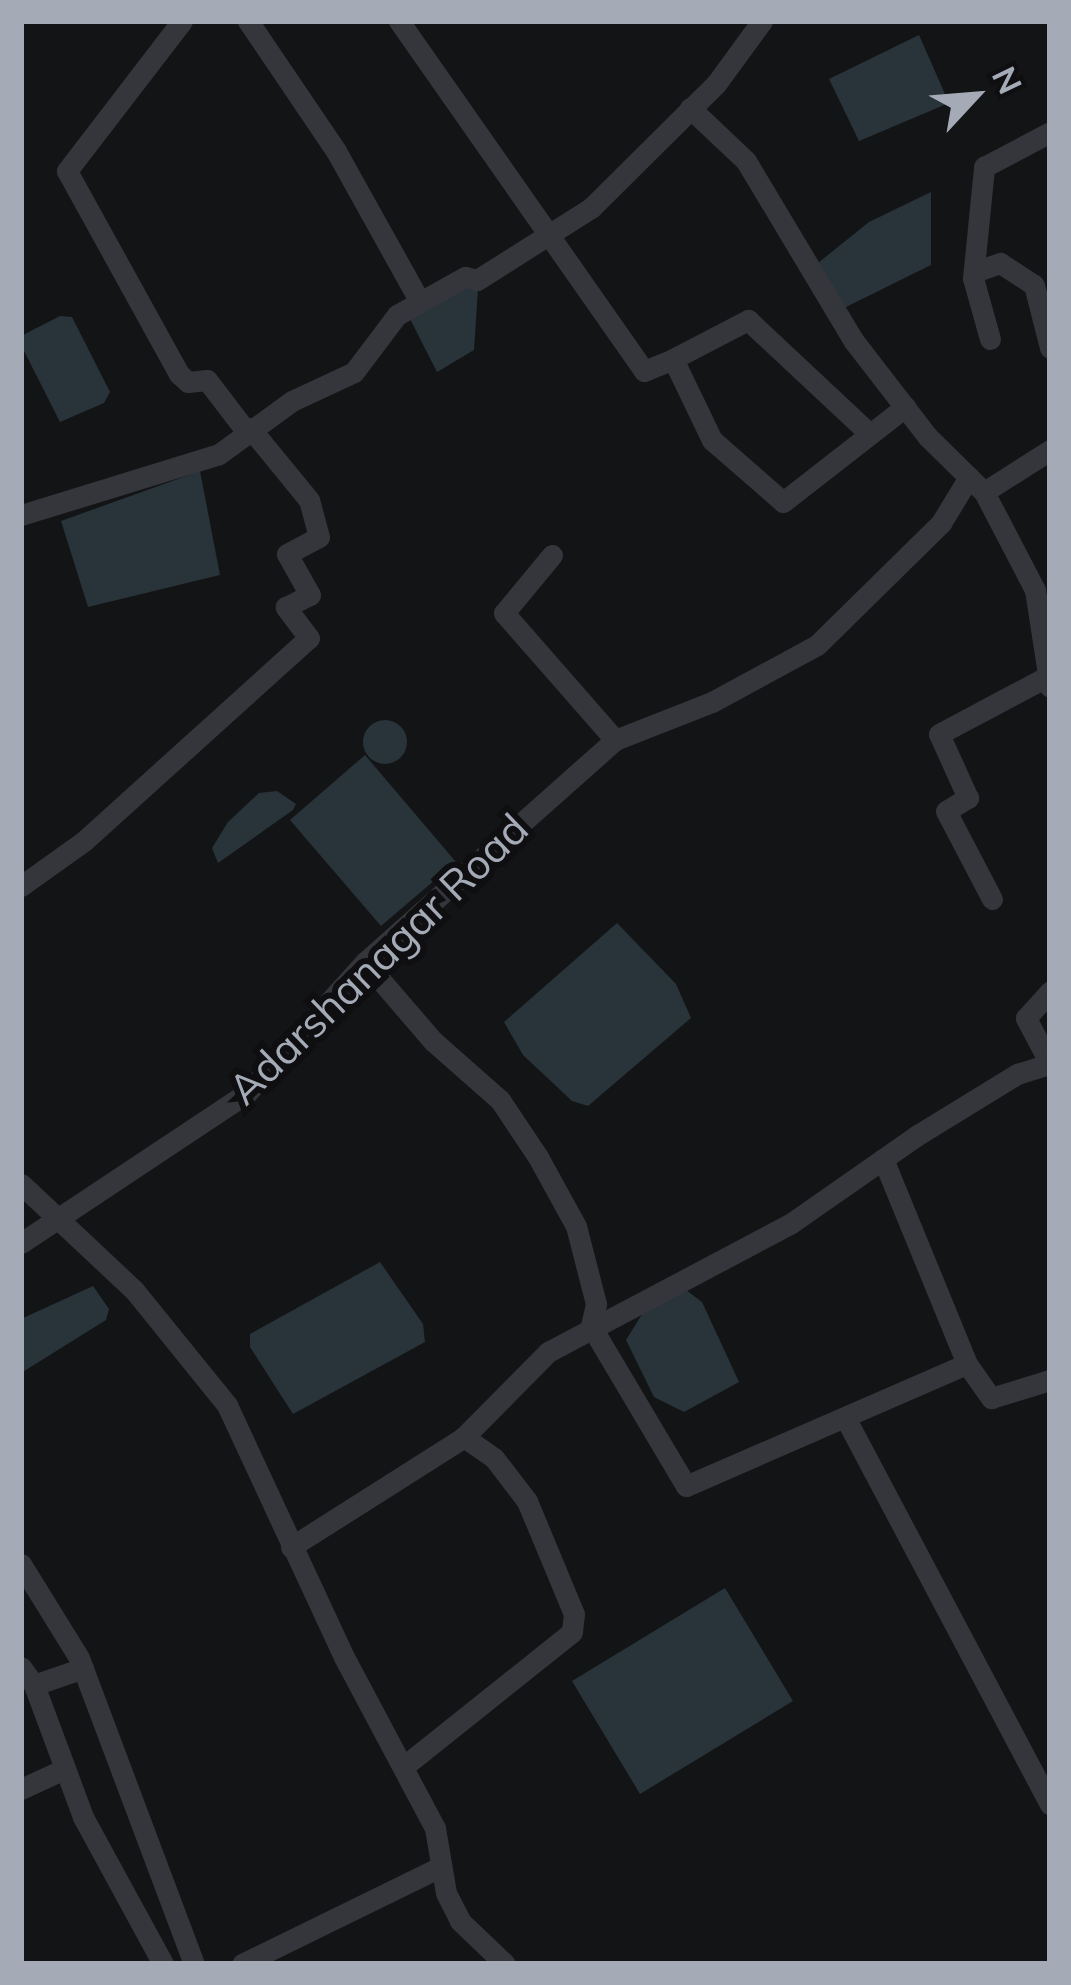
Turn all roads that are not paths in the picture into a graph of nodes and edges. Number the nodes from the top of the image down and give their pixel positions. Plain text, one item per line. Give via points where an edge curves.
1 (182, 21) edge
2 (248, 21) edge
3 (399, 21) edge
4 (762, 21) edge
5 (690, 108) junction
6 (1050, 132) edge
7 (554, 236) junction
8 (974, 272) junction
9 (420, 302) junction
10 (990, 339) dead end
11 (1050, 348) edge
12 (673, 359) junction
13 (905, 407) junction
14 (248, 429) junction
15 (870, 434) junction
16 (1050, 450) edge
17 (976, 485) junction
18 (21, 515) edge
19 (552, 555) dead end
20 (1048, 682) edge
21 (615, 740) junction
22 (21, 886) edge
23 (992, 899) dead end
24 (365, 962) junction
25 (1050, 991) edge
26 (1050, 1064) edge
27 (883, 1159) junction
28 (21, 1184) edge
29 (55, 1216) junction
30 (21, 1243) edge
31 (591, 1326) junction
32 (968, 1364) junction
33 (1050, 1380) edge
34 (848, 1421) junction
35 (464, 1437) junction
36 (291, 1547) junction
37 (21, 1564) edge
38 (83, 1668) junction
39 (27, 1676) edge
40 (403, 1767) junction
41 (64, 1769) junction
42 (21, 1789) edge
43 (1050, 1805) edge
44 (438, 1868) junction
45 (163, 1964) edge
46 (194, 1964) edge
47 (242, 1964) edge
48 (505, 1964) edge

1 - 14 street via 67,171 179,374 207,380
2 - 9 street via 336,152
3 - 7 street via 464,122
4 - 5 street
5 - 7 street
5 - 13 street via 746,161 805,266
6 - 8 street via 984,166
7 - 9 street
7 - 12 street via 644,371
8 - 10 street
8 - 11 street via 1000,263 1034,285
9 - 14 street via 397,315 353,372
12 - 15 street via 748,320
12 - 15 street via 712,440 783,502
13 - 15 street
13 - 17 street
14 - 18 street via 219,454
14 - 22 street via 309,500 320,537 287,554 310,595 286,607 309,638 84,841
16 - 17 street
17 - 20 street via 1035,590
17 - 21 street, Adarshanagar Road via 817,645 712,702
19 - 21 street via 504,613
20 - 23 street via 939,734 968,798 946,811
21 - 24 street, Adarshanagar Road
24 - 29 street, Adarshanagar Road via 247,1093
24 - 31 street via 433,1041 500,1100 538,1157 577,1226 596,1304
25 - 26 street via 1026,1018
26 - 27 street via 1017,1074
27 - 31 street via 790,1224
27 - 32 street
28 - 29 street
29 - 30 street, Adarshanagar Road
29 - 36 street via 134,1290 227,1405
31 - 34 street via 686,1486
31 - 35 street via 548,1352
32 - 33 street via 991,1398
32 - 34 street
34 - 43 street
35 - 36 street
35 - 40 street via 494,1458 527,1501 574,1614 572,1632
36 - 40 street
37 - 38 street
38 - 39 street
38 - 46 street
39 - 41 street
40 - 44 street via 435,1828
41 - 42 street
41 - 45 street
44 - 47 street
44 - 48 street via 460,1921

